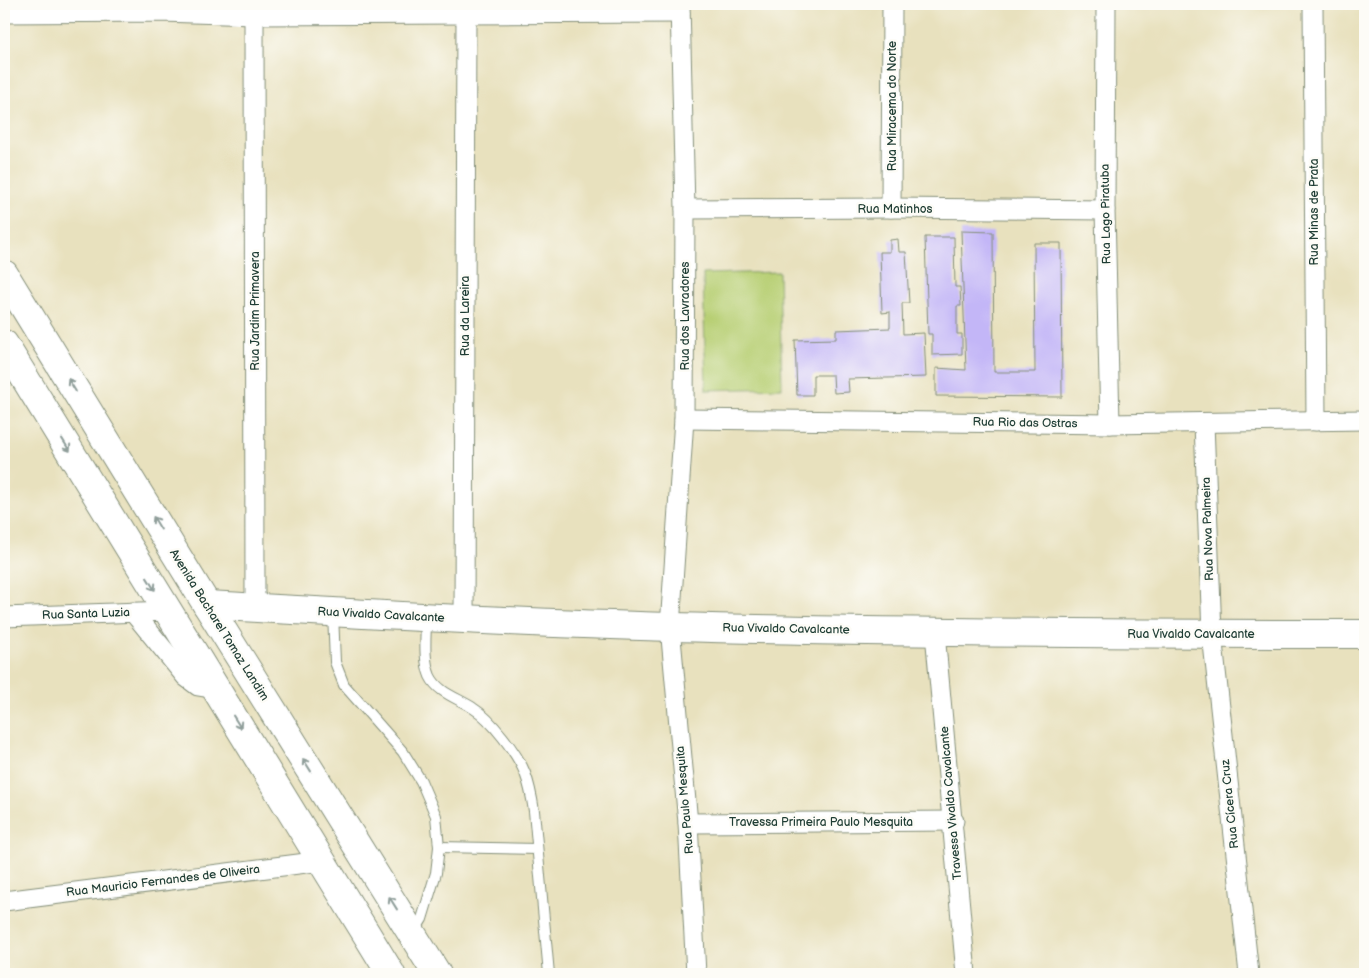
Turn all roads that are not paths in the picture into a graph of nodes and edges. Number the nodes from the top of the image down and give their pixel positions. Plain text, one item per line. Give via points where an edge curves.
1 (892, 4) edge
2 (1106, 4) edge
3 (1313, 4) edge
4 (162, 8) edge
5 (680, 8) edge
6 (4, 13) edge
7 (466, 13) junction
8 (254, 15) junction
9 (891, 208) junction
10 (685, 209) junction
11 (1105, 210) junction
12 (4, 274) edge
13 (4, 344) edge
14 (684, 419) junction
15 (1365, 420) edge
16 (1316, 421) junction
17 (1204, 423) junction
18 (1110, 424) junction
19 (207, 606) junction
20 (255, 608) junction
21 (168, 610) junction
22 (133, 612) junction
23 (333, 612) junction
24 (4, 617) edge
25 (426, 618) junction
26 (464, 620) junction
27 (670, 627) junction
28 (935, 632) junction
29 (1212, 634) junction
30 (1365, 634) edge
31 (216, 689) junction
32 (954, 821) junction
33 (688, 823) junction
34 (439, 846) junction
35 (537, 850) junction
36 (322, 860) junction
37 (4, 901) edge
38 (412, 934) junction
39 (391, 974) edge
40 (437, 974) edge
41 (549, 974) edge
42 (696, 974) edge
43 (966, 974) edge
44 (1248, 974) edge

1 - 9 street, Rua Miracema do Norte
2 - 11 street, Rua Lago Piratuba
3 - 16 street, Rua Minas de Prata
4 - 6 street
4 - 8 street
5 - 7 street
5 - 10 street, Rua dos Lavradores
7 - 8 street
7 - 26 street, Rua da Lareira
8 - 20 street, Rua Jardim Primavera
9 - 10 street, Rua Matinhos
9 - 11 street, Rua Matinhos
10 - 14 street, Rua dos Lavradores
11 - 18 street, Rua Lago Piratuba
19 -> 12 main road, Avenida Bacharel Tomaz Landim
13 -> 21 main road
14 - 18 street, Rua Rio das Ostras
14 - 27 street, Rua dos Lavradores
15 - 16 street, Rua Rio das Ostras
16 - 17 street, Rua Rio das Ostras
17 - 18 street, Rua Rio das Ostras
17 - 29 street, Rua Nova Palmeira
19 - 20 main road, Rua Vivaldo Cavalcante
38 -> 19 main road, Avenida Bacharel Tomaz Landim
20 - 23 main road, Rua Vivaldo Cavalcante
21 - 22 street, Rua Santa Luzia
21 - 31 main road
22 - 24 street, Rua Santa Luzia
22 - 31 street via 186,677 198,686
23 - 25 main road, Rua Vivaldo Cavalcante
23 - 34 lane via 335,662 344,685 404,752 422,781 436,816
25 - 26 main road, Rua Vivaldo Cavalcante
25 - 35 lane via 430,676 440,689 486,719 501,735 524,771 531,792
26 - 27 main road, Rua Vivaldo Cavalcante
27 - 28 main road, Rua Vivaldo Cavalcante
27 - 33 street, Rua Paulo Mesquita
28 - 29 main road, Rua Vivaldo Cavalcante
28 - 32 street, Travessa Vivaldo Cavalcante
29 - 30 main road, Rua Vivaldo Cavalcante
29 - 44 street, Rua Cícera Cruz
31 -> 36 main road
32 - 33 street, Travessa Primeira Paulo Mesquita
32 - 43 street, Travessa Vivaldo Cavalcante
33 - 42 street, Rua Paulo Mesquita
34 - 35 lane
34 - 38 lane via 431,890 422,919
35 - 41 lane
36 - 37 street, Rua Mauricio Fernandes de Oliveira
36 - 39 main road
38 - 40 main road, Avenida Bacharel Tomaz Landim

